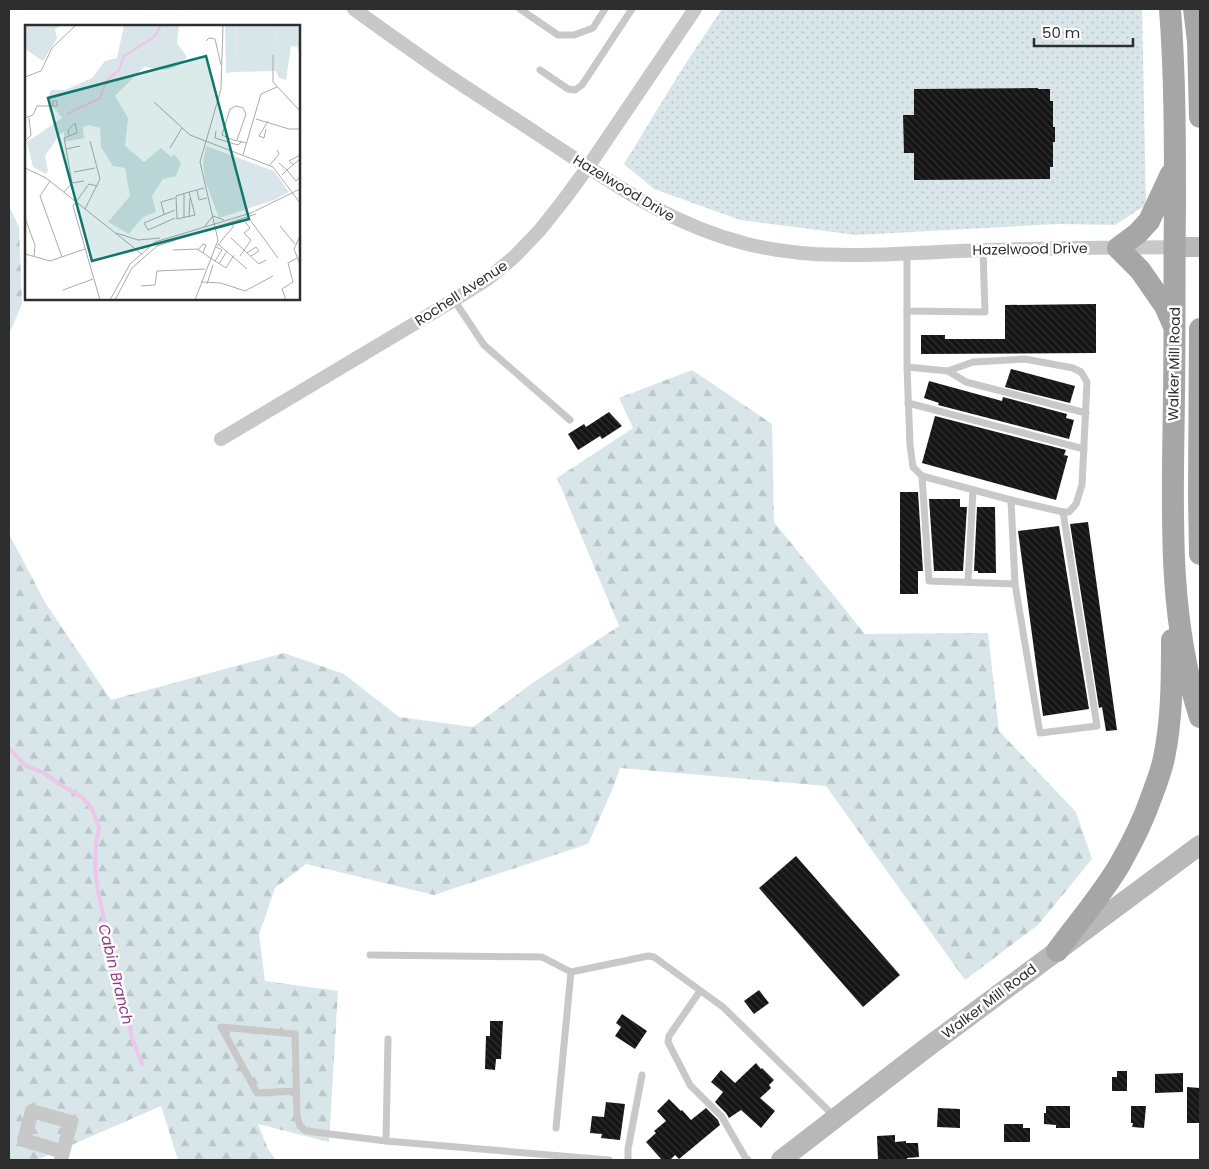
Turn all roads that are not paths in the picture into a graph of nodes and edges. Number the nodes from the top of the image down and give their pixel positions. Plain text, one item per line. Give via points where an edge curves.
1 (354, 9) edge
2 (520, 9) edge
3 (605, 9) edge
4 (632, 9) edge
5 (695, 9) edge
6 (1170, 9) edge
7 (1194, 9) edge
8 (540, 70) dead end
9 (1200, 117) edge
10 (1175, 166) junction
11 (588, 167) junction
12 (1174, 247) junction
13 (1200, 247) edge
14 (1118, 248) junction
15 (983, 250) junction
16 (907, 253) junction
17 (454, 300) junction
18 (907, 310) junction
19 (1200, 329) edge
20 (1175, 330) junction
21 (907, 367) junction
22 (948, 371) junction
23 (908, 403) junction
24 (1086, 413) junction
25 (570, 420) dead end
26 (221, 439) dead end
27 (1084, 449) junction
28 (922, 476) junction
29 (973, 490) junction
30 (1011, 500) junction
31 (1063, 512) junction
32 (1200, 554) edge
33 (1173, 556) junction
34 (968, 582) junction
35 (1015, 584) junction
36 (1200, 717) edge
37 (1200, 844) edge
38 (1057, 951) junction
39 (370, 955) dead end
40 (571, 972) junction
41 (700, 991) junction
42 (388, 1039) dead end
43 (642, 1075) dead end
44 (296, 1091) junction
45 (835, 1118) junction
46 (556, 1128) dead end
47 (386, 1140) junction
48 (609, 1160) edge
49 (628, 1160) edge
50 (748, 1160) edge
51 (781, 1160) edge

1 - 11 street, Hazelwood Drive
2 - 3 lane via 558,35 574,35 593,28
4 - 8 lane via 582,85 575,90 568,89
5 - 11 street, Rochell Avenue
6 - 10 main road, Walker Mill Road
7 - 9 main road
10 - 12 main road, Walker Mill Road
10 - 14 main road via 1149,221
11 - 16 street, Hazelwood Drive via 680,221 725,238 821,255
11 - 17 street, Rochell Avenue via 540,230 514,257 489,278
12 - 13 street
12 - 14 street, Hazelwood Drive
12 - 20 main road, Walker Mill Road
14 - 15 street, Hazelwood Drive
14 - 20 main road via 1140,270 1165,306
15 - 16 street, Hazelwood Drive
15 - 18 lane via 985,312
16 - 18 lane
17 - 25 lane via 484,345
17 - 26 street, Rochell Avenue
18 - 21 lane
19 - 32 main road, Walker Mill Road
20 - 33 main road, Walker Mill Road
21 - 22 lane
21 - 23 lane
22 - 24 lane via 966,382
22 - 24 lane via 973,362 1025,359 1073,368 1081,372 1087,382
23 - 27 lane
23 - 28 lane via 913,467
24 - 27 lane
27 - 31 lane via 1082,485 1076,504 1069,512
28 - 29 lane
28 - 34 lane via 929,581
29 - 30 lane
29 - 34 lane
30 - 31 lane
30 - 35 lane
31 - 35 lane via 1097,726 1040,733
33 - 36 main road, Walker Mill Road via 1182,645
33 - 38 main road via 1172,697 1164,760 1148,807 1120,864
34 - 35 lane
37 - 38 street, Walker Mill Road
38 - 45 street, Walker Mill Road
39 - 40 lane via 542,957
40 - 41 lane via 648,956 654,957
40 - 46 lane
41 - 45 lane via 723,1007
41 - 50 lane via 668,1042 690,1085 722,1117
42 - 47 lane
43 - 49 lane
44 - 44 lane via 295,1034 221,1027 257,1093
44 - 47 lane via 297,1116 300,1126 306,1131
45 - 51 street, Walker Mill Road
47 - 48 lane

